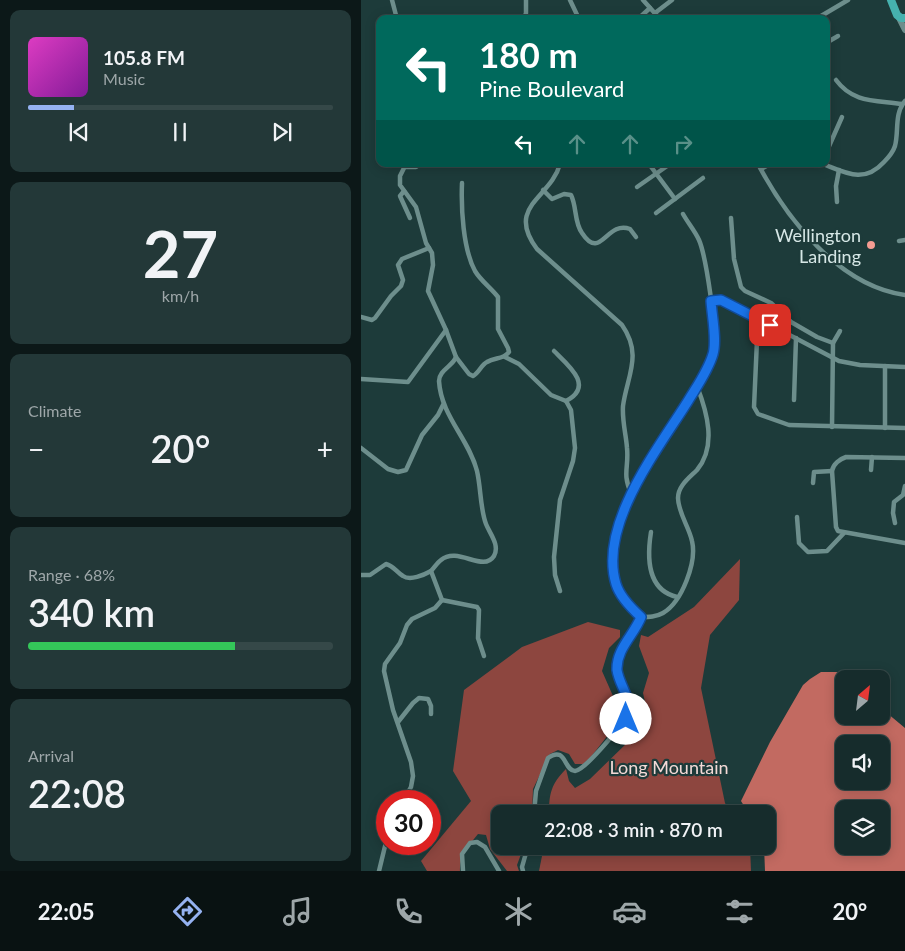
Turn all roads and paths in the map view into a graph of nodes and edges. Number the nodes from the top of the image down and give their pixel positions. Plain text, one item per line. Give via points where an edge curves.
1 (391, 0) edge
2 (525, 0) edge
3 (570, 0) edge
4 (643, 0) edge
5 (672, 0) edge
6 (848, 0) edge
7 (891, 0) edge
8 (650, 8) junction
9 (655, 14) joint
10 (396, 15) edge
11 (525, 15) edge
12 (577, 15) edge
13 (642, 15) edge
14 (823, 15) edge
15 (901, 17) edge
16 (905, 30) edge
17 (838, 36) dead end
18 (830, 41) edge
19 (836, 80) dead end
20 (903, 102) edge
21 (842, 117) dead end
22 (830, 144) edge
23 (405, 167) edge
24 (559, 167) edge
25 (651, 167) edge
26 (666, 167) edge
27 (765, 167) edge
28 (830, 167) edge
29 (761, 169) joint
30 (839, 170) junction
31 (656, 174) junction
32 (703, 178) dead end
33 (462, 183) dead end
34 (637, 187) dead end
35 (543, 190) junction
36 (404, 191) junction
37 (675, 199) junction
38 (837, 202) dead end
39 (656, 213) dead end
40 (683, 214) dead end
41 (410, 218) dead end
42 (731, 218) dead end
43 (636, 237) dead end
44 (905, 240) edge
45 (899, 241) dead end
46 (429, 248) junction
47 (905, 295) edge
48 (711, 301) junction
49 (361, 317) edge
50 (758, 318) junction
51 (446, 330) junction
52 (840, 331) dead end
53 (796, 338) junction
54 (833, 343) junction
55 (554, 351) dead end
56 (456, 357) junction
57 (505, 357) junction
58 (833, 358) junction
59 (885, 366) junction
60 (905, 367) edge
61 (361, 379) edge
62 (697, 386) junction
63 (794, 400) dead end
64 (566, 401) junction
65 (443, 405) junction
66 (832, 427) junction
67 (885, 428) junction
68 (905, 428) edge
69 (361, 448) edge
70 (872, 457) junction
71 (905, 458) edge
72 (871, 470) dead end
73 (832, 471) junction
74 (813, 483) dead end
75 (905, 486) edge
76 (631, 493) junction
77 (797, 517) dead end
78 (895, 523) dead end
79 (651, 532) dead end
80 (844, 533) junction
81 (905, 543) edge
82 (431, 571) junction
83 (361, 575) edge
84 (560, 591) dead end
85 (677, 597) junction
86 (442, 600) junction
87 (641, 617) junction
88 (484, 656) dead end
89 (431, 714) dead end
90 (398, 722) junction
91 (409, 790) edge
92 (535, 805) edge
93 (383, 855) edge
94 (525, 855) edge
95 (379, 871) edge
96 (463, 871) edge
97 (499, 871) edge
98 (523, 871) edge

1 - 10 street
2 - 11 street
3 - 12 street
4 - 8 street
5 - 9 street
6 - 14 street
7 - 15 main road
8 - 9 street
8 - 13 street
15 - 16 street
17 - 18 street
19 - 20 street via 853,96
20 - 30 street via 898,114 895,146 881,166 870,174 848,174
21 - 22 street
23 - 36 street via 400,185
24 - 35 street
25 - 31 street
26 - 31 street
27 - 29 street
28 - 30 street
29 - 47 street via 809,239 827,256 859,280
30 - 38 street
31 - 34 street
31 - 37 street
32 - 37 street
33 - 57 street via 469,253 479,277 498,296 499,329 509,352
35 - 43 street via 552,199 571,195 578,227 594,243 602,241 618,228 630,229
35 - 76 street via 526,218 529,235 537,249 622,325 630,340 632,361 623,406 627,447 625,477
36 - 41 street via 401,201
36 - 46 street via 416,206
37 - 39 street
40 - 48 street via 699,240
42 - 54 street via 734,259 745,292 771,303 791,322
44 - 45 street
46 - 49 street via 401,260 398,265 403,280 401,286 375,318
46 - 51 street via 433,265 428,291
48 - 50 street via 721,300
48 - 62 street via 714,352
50 - 53 street
50 - 66 street via 755,411 789,425
51 - 56 street
51 - 61 street via 408,382
52 - 54 street
53 - 58 street
53 - 63 street
54 - 58 street
55 - 64 street via 580,381 572,398
56 - 57 street via 473,376 488,361
56 - 65 street via 440,375
57 - 64 street via 519,364 551,395
58 - 59 street via 859,365
58 - 66 street
59 - 60 street
59 - 67 street
62 - 76 street
62 - 85 street via 707,421 709,443 701,464 680,487 679,507 693,542 693,551 690,570
64 - 84 street via 571,410 575,448 557,526 554,556
65 - 69 street via 422,435 405,470 388,469
65 - 82 street via 476,468 486,524 496,550 486,562 457,555 446,557
66 - 67 street
67 - 68 street
70 - 71 street
70 - 72 street
70 - 73 street via 846,457 837,462
73 - 74 street via 814,472
73 - 80 street via 836,527
75 - 78 street via 903,495 894,502
76 - 87 street via 613,544 613,564 616,584 627,603
77 - 80 street via 799,543 808,552 827,551
79 - 85 street via 648,550 651,575 668,594
80 - 81 street
82 - 83 street via 408,578 386,564 370,575
82 - 86 street
85 - 87 street via 663,613 655,617
86 - 88 street via 477,607 478,638
86 - 90 street via 435,608 412,619 385,664
87 - 92 street via 617,666 629,707 627,717 580,769 570,769 559,755 548,758 536,791
89 - 90 street via 430,702 419,698
90 - 91 street via 411,762 413,776
93 - 95 street
94 - 98 street
96 - 97 street via 462,854 469,844 477,842 485,848

